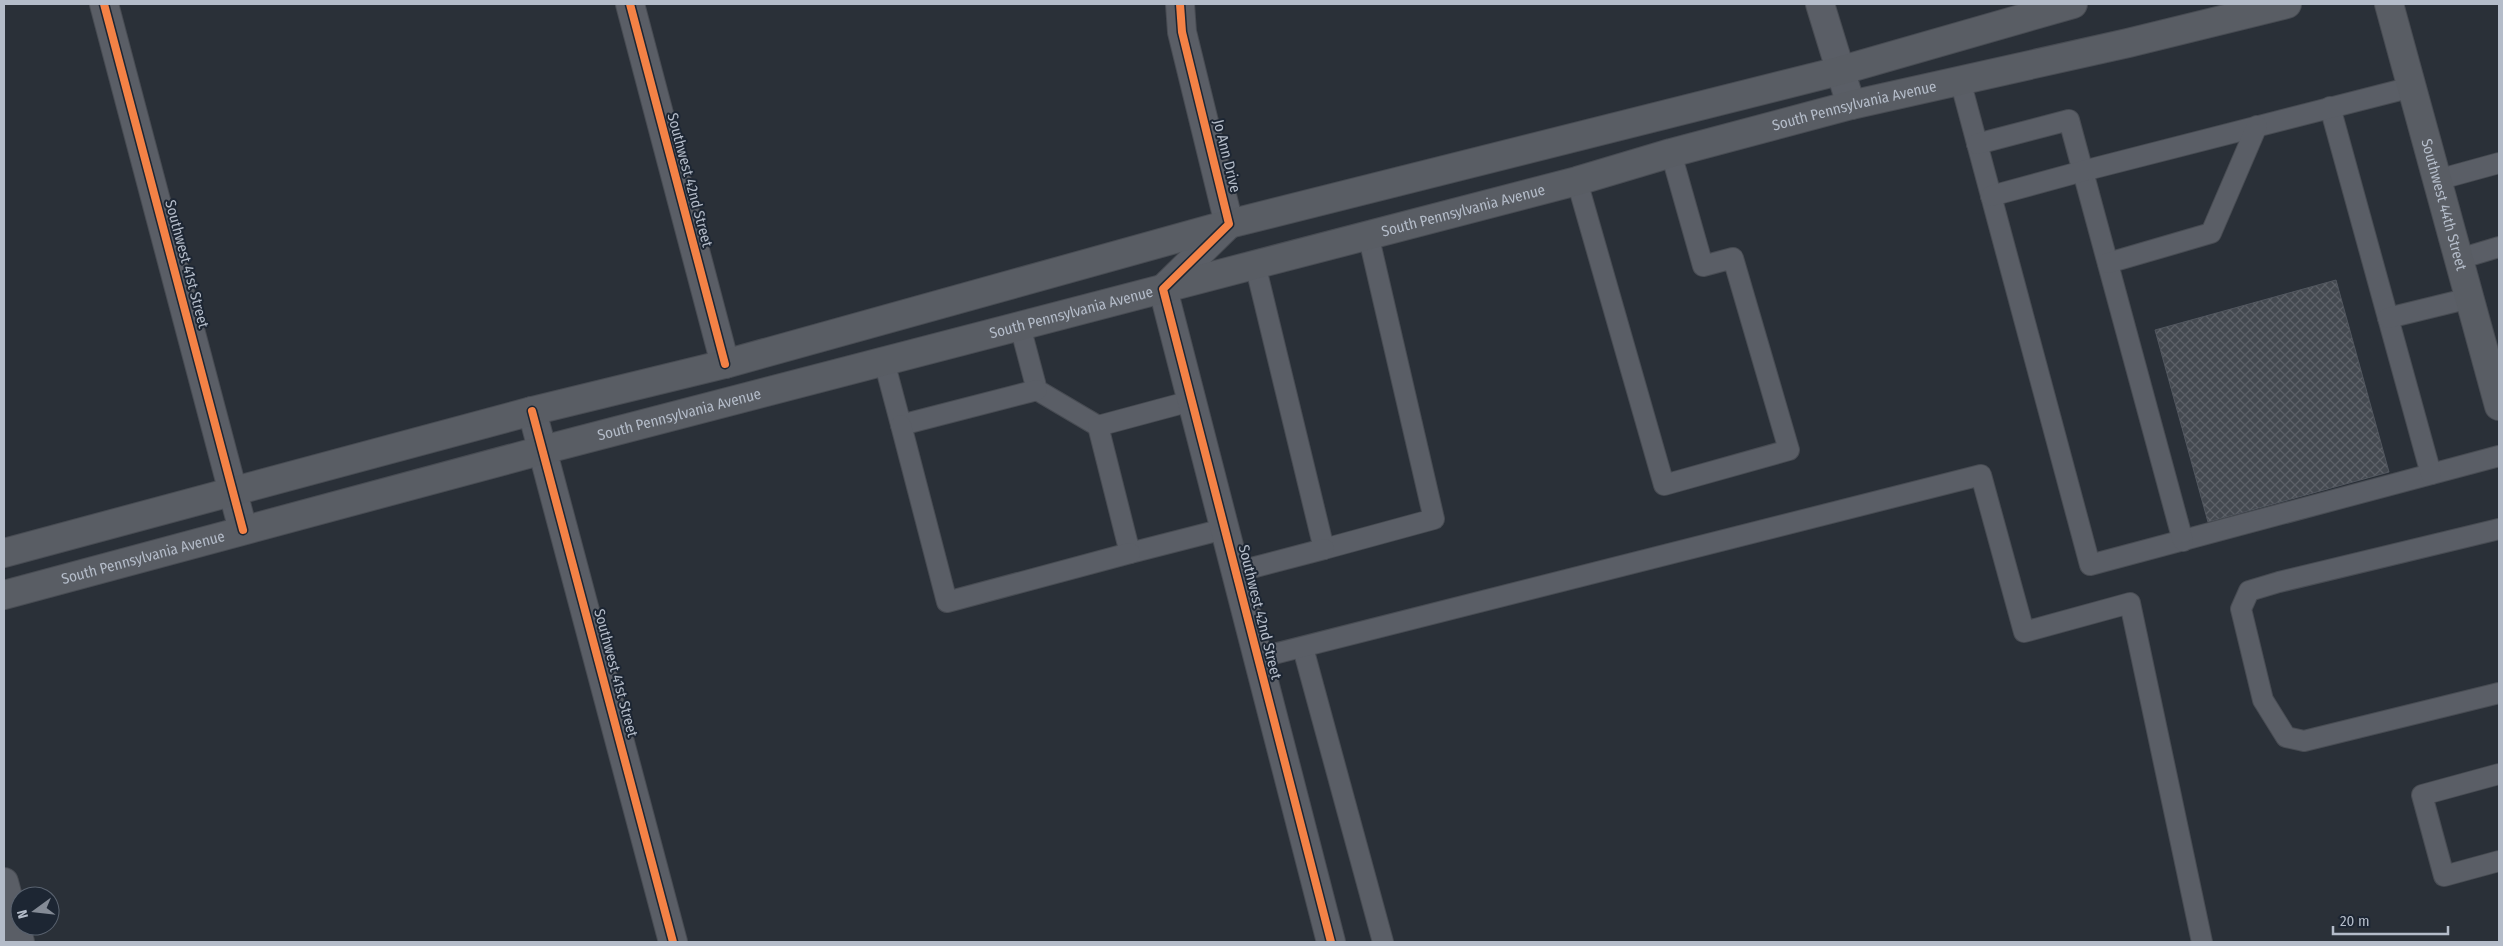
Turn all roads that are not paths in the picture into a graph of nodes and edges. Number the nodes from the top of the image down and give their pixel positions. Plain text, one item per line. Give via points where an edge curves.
1 (104, 4) edge
2 (630, 4) edge
3 (1180, 4) edge
4 (1820, 4) edge
5 (2073, 4) edge
6 (2287, 4) edge
7 (2389, 4) edge
8 (1839, 71) junction
9 (1960, 80) junction
10 (2412, 87) junction
11 (1851, 104) junction
12 (2330, 107) junction
13 (2257, 126) junction
14 (1977, 144) junction
15 (1671, 153) junction
16 (2499, 163) edge
17 (2083, 170) junction
18 (2437, 180) junction
19 (1577, 181) junction
20 (1991, 196) junction
21 (1229, 224) junction
22 (1368, 234) junction
23 (2499, 247) edge
24 (2459, 259) junction
25 (2108, 263) junction
26 (1255, 264) junction
27 (1163, 289) junction
28 (2470, 298) junction
29 (2388, 318) junction
30 (1020, 326) junction
31 (884, 361) junction
32 (725, 364) junction
33 (1037, 390) junction
34 (1191, 401) junction
35 (2499, 403) edge
36 (532, 411) junction
37 (901, 425) junction
38 (1098, 426) junction
39 (543, 450) junction
40 (2499, 456) edge
41 (2431, 474) junction
42 (233, 491) junction
43 (1224, 529) junction
44 (2499, 529) edge
45 (243, 530) junction
46 (2183, 541) junction
47 (1324, 549) junction
48 (4, 553) edge
49 (1130, 553) junction
50 (1236, 572) junction
51 (4, 595) edge
52 (1303, 648) junction
53 (1258, 658) junction
54 (2499, 694) edge
55 (2499, 774) edge
56 (2499, 861) edge
57 (4, 882) edge
58 (20, 942) edge
59 (672, 942) edge
60 (1331, 942) edge
61 (1384, 942) edge
62 (2202, 942) edge

1 - 42 street, Southwest 41st Street
2 - 32 street, Southwest 42nd Street
3 - 21 street, Jo Ann Drive via 1182,32
4 - 8 street
5 - 8 main road
6 - 9 main road, South Pennsylvania Avenue
7 - 10 main road, Southwest 44th Street
8 - 11 street
8 - 21 main road
9 - 11 main road, South Pennsylvania Avenue
9 - 14 lane
10 - 12 lane
10 - 18 main road, Southwest 44th Street
11 - 15 main road, South Pennsylvania Avenue
12 - 13 lane
12 - 29 lane
13 - 17 lane
13 - 25 lane via 2211,233
14 - 17 lane via 2069,120
14 - 20 lane
15 - 19 main road, South Pennsylvania Avenue
15 - 19 lane via 1703,266 1733,258 1789,450 1664,485
16 - 18 lane
17 - 20 lane
17 - 25 lane
18 - 24 main road, Southwest 44th Street
19 - 22 main road, South Pennsylvania Avenue
20 - 46 lane via 2090,566
21 - 27 street
21 - 32 main road
22 - 26 main road, South Pennsylvania Avenue
22 - 47 lane via 1434,519
23 - 24 lane
24 - 28 main road, Southwest 44th Street
25 - 46 lane
26 - 27 main road, South Pennsylvania Avenue
26 - 47 lane
27 - 30 main road, South Pennsylvania Avenue
27 - 34 street, Southwest 42nd Street
28 - 29 lane
28 - 35 main road, Southwest 44th Street
29 - 41 lane
30 - 31 main road, South Pennsylvania Avenue
30 - 33 lane
31 - 37 lane
31 - 39 main road, South Pennsylvania Avenue
32 - 36 main road
33 - 37 lane
33 - 38 lane
34 - 38 lane
34 - 43 street, Southwest 42nd Street
36 - 39 street, Southwest 41st Street
36 - 42 main road
37 - 49 lane via 947,602
38 - 49 lane
39 - 45 main road, South Pennsylvania Avenue
39 - 59 street, Southwest 41st Street
40 - 41 lane
41 - 46 lane
42 - 45 street, Southwest 41st Street
42 - 48 main road
43 - 49 lane
43 - 50 street, Southwest 42nd Street
44 - 54 lane via 2249,591 2241,609 2263,700 2286,737 2304,741
45 - 51 main road, South Pennsylvania Avenue
47 - 50 lane
50 - 53 street, Southwest 42nd Street
52 - 53 lane
52 - 61 lane
52 - 62 lane via 1981,475 2024,632 2130,603
53 - 60 street, Southwest 42nd Street
55 - 56 lane via 2422,795 2444,876
57 - 58 street

